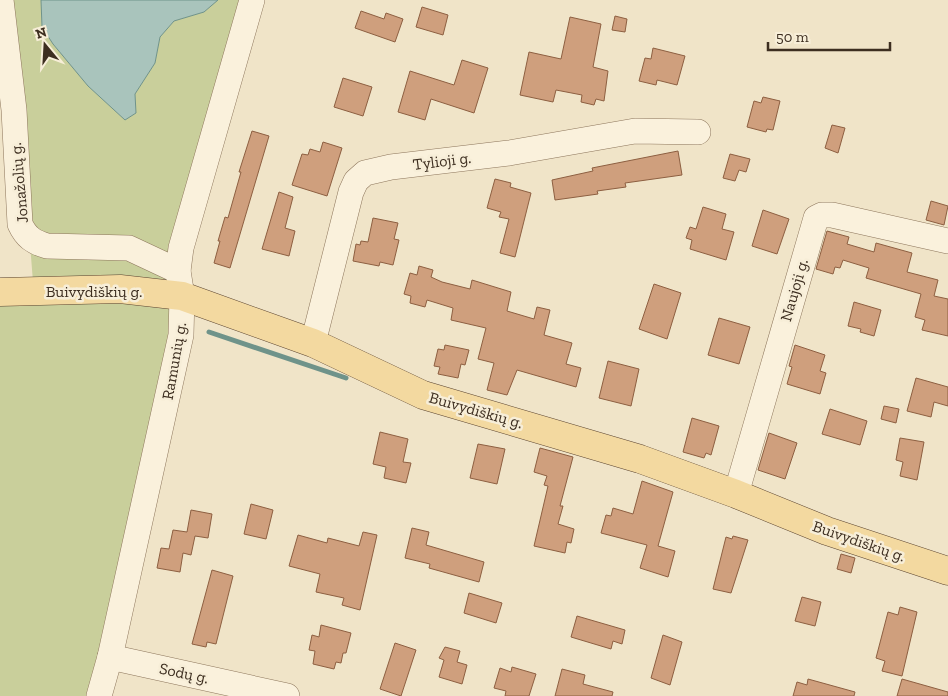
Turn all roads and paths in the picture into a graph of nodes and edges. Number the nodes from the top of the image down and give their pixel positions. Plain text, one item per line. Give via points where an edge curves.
1 (1, 0) edge
2 (252, 0) edge
3 (698, 132) dead end
4 (948, 241) edge
5 (180, 284) junction
6 (0, 292) edge
7 (313, 344) junction
8 (736, 494) junction
9 (948, 571) edge
10 (110, 657) junction
11 (99, 696) edge
12 (287, 696) edge

1 - 5 street, Jonažolių g. via 14,110 20,224 25,234 47,246 129,248
2 - 5 street, Ramunių g. via 181,248
3 - 7 street, Tylioji g. via 635,131 365,173 351,192
4 - 8 street, Naujoji g. via 832,215 816,218
5 - 6 main road, Buivydiškių g.
5 - 7 main road, Buivydiškių g.
5 - 10 street, Ramunių g. via 183,316 178,354
7 - 8 main road, Buivydiškių g. via 423,395 640,459
8 - 9 main road, Buivydiškių g. via 827,531
10 - 11 street, Ramunių g.
10 - 12 street, Sodų g.

